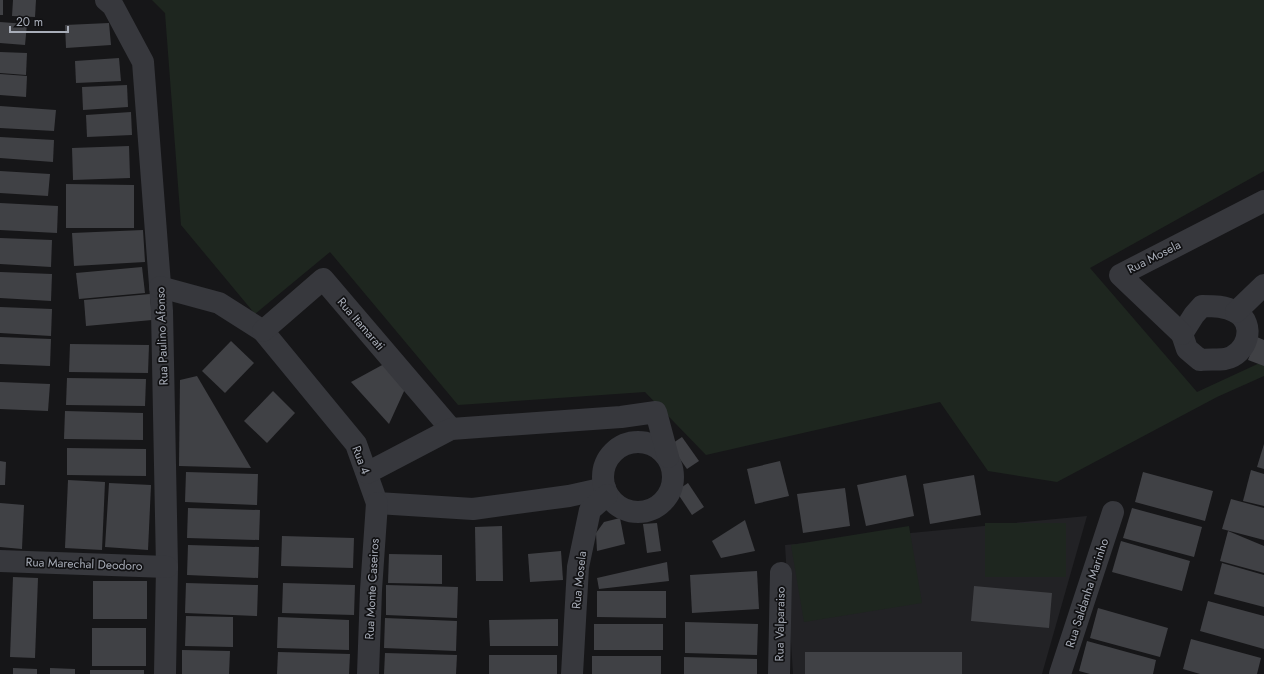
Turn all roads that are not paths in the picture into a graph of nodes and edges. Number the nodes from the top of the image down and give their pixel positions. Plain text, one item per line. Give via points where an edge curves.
1 (110, 3) edge
2 (1264, 201) edge
3 (1264, 285) edge
4 (160, 287) junction
5 (1236, 312) junction
6 (263, 331) junction
7 (1182, 334) junction
8 (451, 429) junction
9 (668, 457) junction
10 (367, 473) junction
11 (606, 492) junction
12 (377, 503) junction
13 (1114, 512) dead end
14 (0, 561) edge
15 (167, 567) junction
16 (781, 574) dead end
17 (165, 674) edge
18 (368, 674) edge
19 (572, 674) edge
20 (779, 674) edge
21 (1060, 674) edge

1 - 4 street, Rua Paulino Afonso via 143,62
2 - 7 street, Rua Mosela via 1120,275
3 - 5 street
4 - 6 street, Rua 4 via 219,303
4 - 15 street, Rua Paulino Afonso
5 - 7 street via 1219,306 1202,306
5 - 7 street via 1246,322 1249,333 1244,346 1226,359 1200,360 1187,349
6 - 8 street, Rua Itamarati via 323,279
6 - 10 street, Rua 4 via 356,444
8 - 9 street via 620,417 656,412
8 - 10 street
9 - 11 street via 649,443 625,444 615,450 607,460 603,471
9 - 11 street via 673,468 672,490 657,508 635,513 624,510 614,504
10 - 12 street, Rua 4
11 - 12 street via 473,509
11 - 19 street, Rua Mosela via 590,510 578,567
12 - 18 street, Rua Monte Caseiros
13 - 21 street, Rua Saldanha Marinho
14 - 15 street, Rua Marechal Deodoro
15 - 17 street, Rua Paulino Afonso
16 - 20 street, Rua Valparaiso

